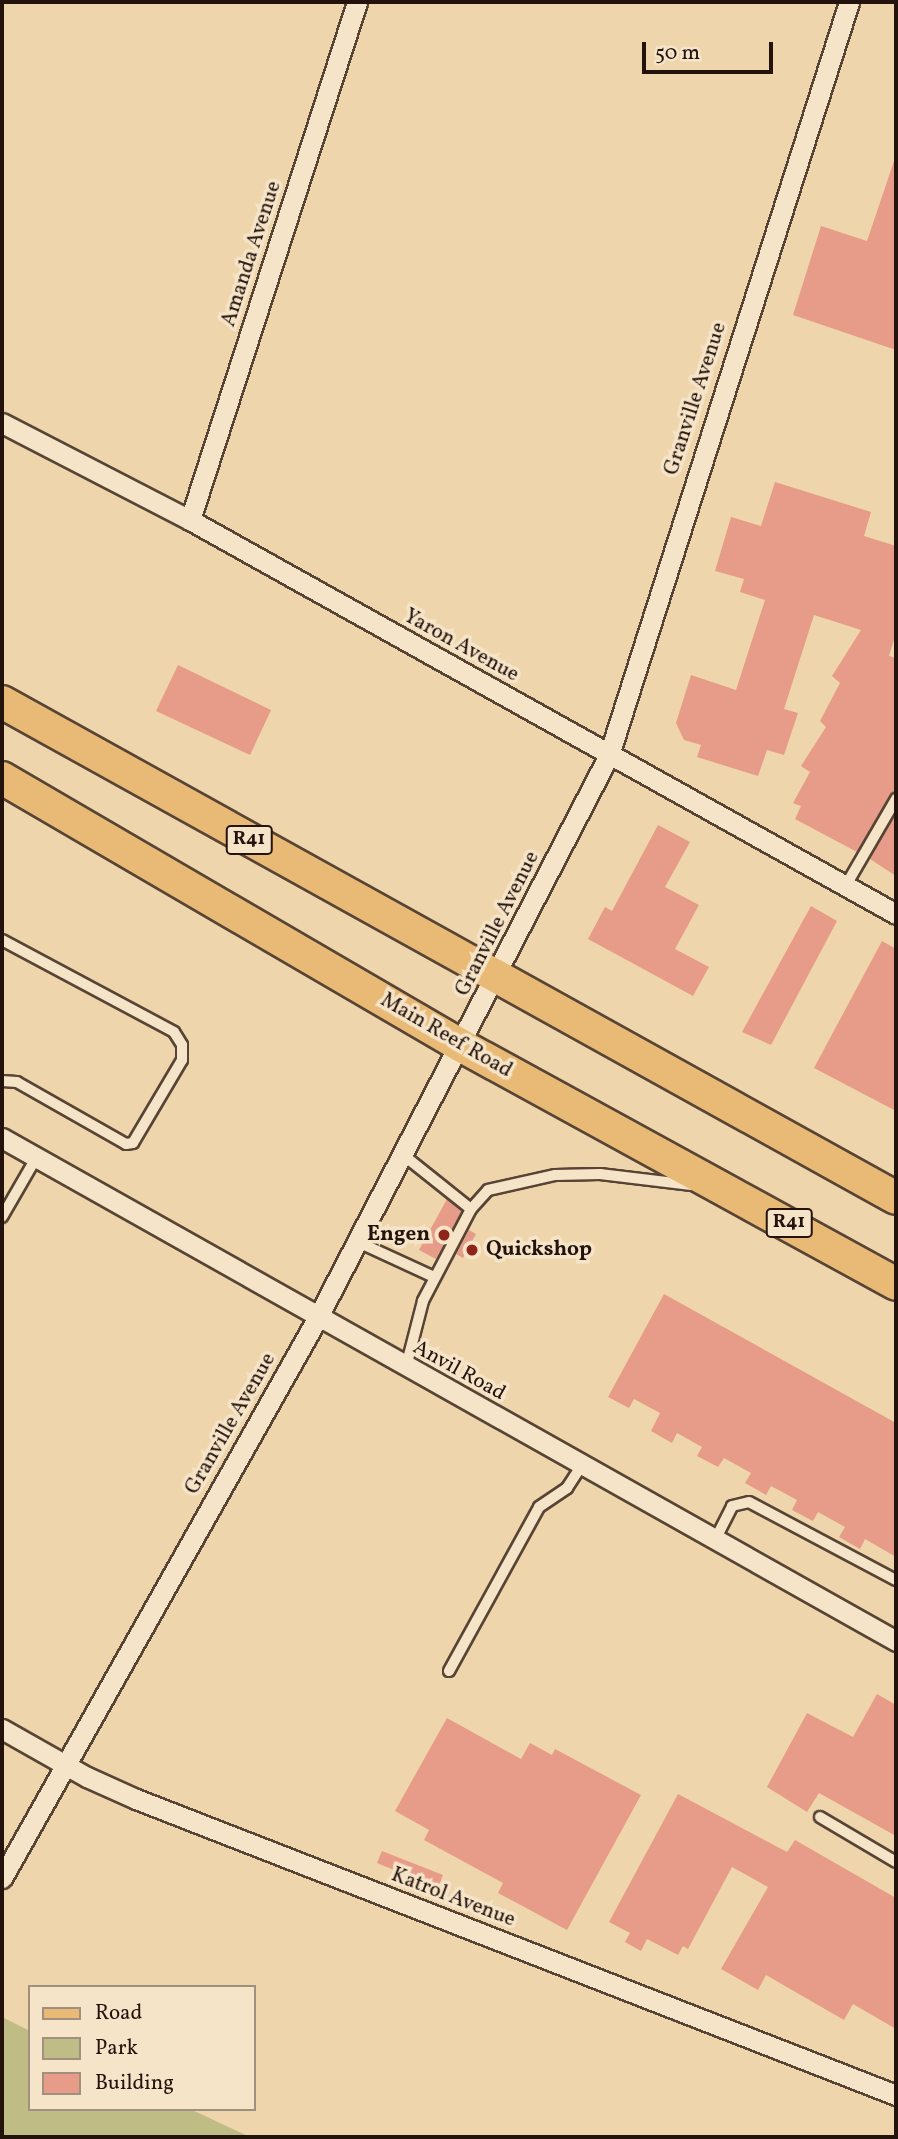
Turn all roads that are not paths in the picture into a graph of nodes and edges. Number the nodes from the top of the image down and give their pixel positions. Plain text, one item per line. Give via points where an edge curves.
1 (358, 2) edge
2 (849, 2) edge
3 (2, 423) edge
4 (190, 520) junction
5 (2, 702) edge
6 (609, 755) junction
7 (2, 778) edge
8 (896, 799) edge
9 (845, 887) junction
10 (896, 914) edge
11 (2, 940) edge
12 (496, 979) junction
13 (460, 1045) junction
14 (2, 1080) edge
15 (2, 1138) edge
16 (402, 1154) junction
17 (36, 1157) junction
18 (737, 1193) junction
19 (896, 1198) edge
20 (471, 1209) junction
21 (2, 1217) edge
22 (358, 1242) junction
23 (434, 1277) junction
24 (896, 1284) edge
25 (318, 1317) junction
26 (406, 1367) junction
27 (582, 1465) junction
28 (715, 1540) junction
29 (896, 1580) edge
30 (896, 1641) edge
31 (449, 1671) dead end
32 (2, 1728) edge
33 (65, 1765) junction
34 (820, 1817) dead end
35 (896, 1863) edge
36 (2, 1878) edge
37 (896, 2095) edge

1 - 4 street, Amanda Avenue
2 - 6 street, Granville Avenue
3 - 4 street, Yaron Avenue
4 - 6 street, Yaron Avenue
5 - 12 main road, R41
6 - 9 street, Yaron Avenue
6 - 12 street, Granville Avenue
7 - 13 main road, Main Reef Road / R41
8 - 9 lane
9 - 10 street, Yaron Avenue
11 - 14 lane via 174,1032 182,1045 182,1060 133,1143 126,1144 17,1082
12 - 13 street, Granville Avenue
12 - 19 main road, R41
13 - 16 street, Granville Avenue
13 - 18 main road, Main Reef Road / R41
15 - 17 street, Anvil Road
16 - 20 lane
16 - 22 street, Granville Avenue
17 - 21 lane
17 - 25 street, Anvil Road
18 - 20 lane via 578,1174 498,1186 480,1196
18 - 24 main road, Main Reef Road / R41
20 - 23 lane
22 - 23 lane
22 - 25 street, Granville Avenue
23 - 26 lane via 420,1310
25 - 26 street, Anvil Road
25 - 33 street, Granville Avenue
26 - 27 street, Anvil Road
27 - 28 street, Anvil Road
27 - 31 lane via 567,1488 540,1507
28 - 29 lane via 732,1506 749,1502
28 - 30 street, Anvil Road
32 - 33 street, Katrol Avenue
33 - 36 street, Granville Avenue
33 - 37 street, Katrol Avenue via 136,1799
34 - 35 lane

